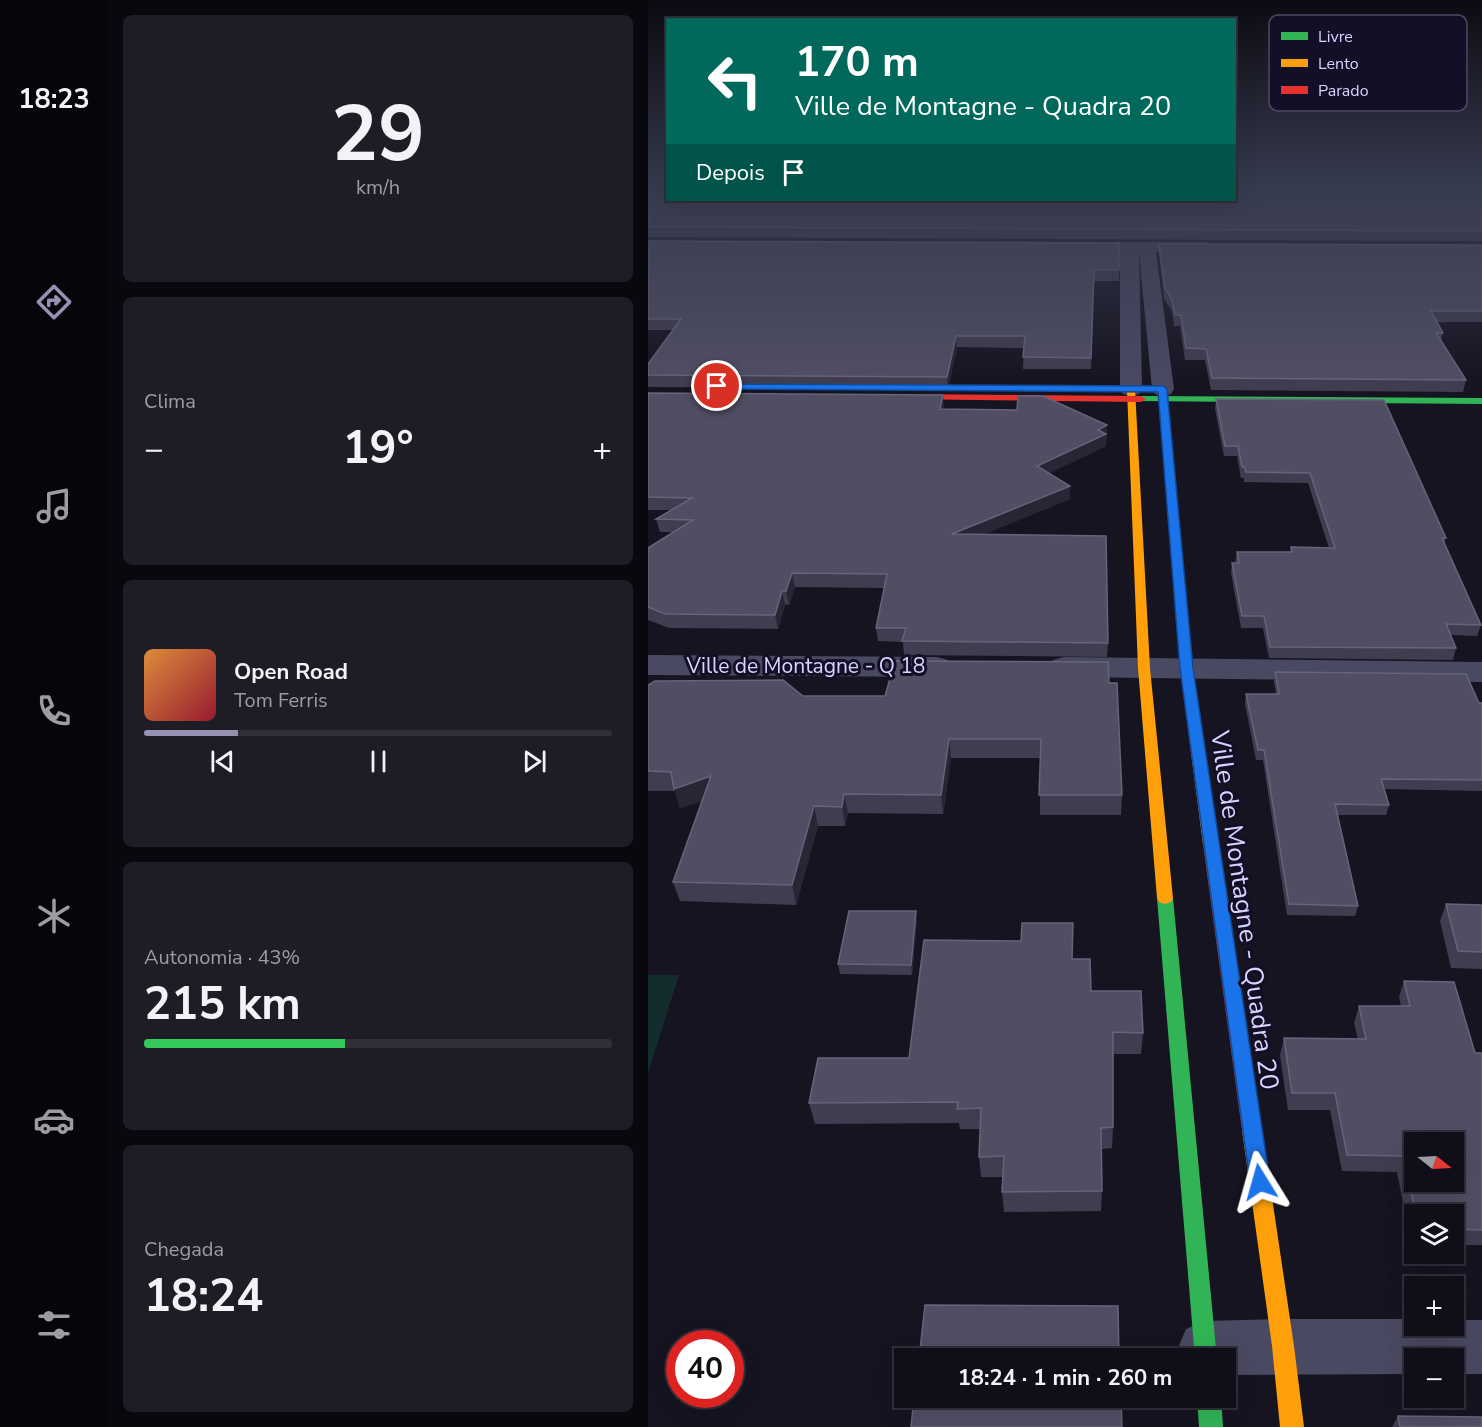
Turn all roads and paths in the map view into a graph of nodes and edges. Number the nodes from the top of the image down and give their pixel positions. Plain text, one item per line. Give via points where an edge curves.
1 (1138, 250) edge
2 (1138, 250) edge
3 (1482, 391) edge
4 (884, 392) edge
5 (1131, 393) junction
6 (1163, 393) junction
7 (1482, 401) edge
8 (648, 665) edge
9 (966, 667) edge
10 (1036, 667) edge
11 (1144, 668) junction
12 (1186, 668) junction
13 (1482, 672) edge
14 (1283, 1346) junction
15 (1482, 1347) edge
16 (1204, 1348) edge
17 (1236, 1359) edge
18 (1209, 1408) edge
19 (1211, 1427) edge
20 (1292, 1427) edge

1 - 5 street
2 - 6 street
3 - 6 street
4 - 5 street
5 - 6 street
5 - 11 street
6 - 7 street
6 - 12 street, Ville de Montagne - Quadra 20
8 - 9 street, Ville de Montagne - Q 18
10 - 11 street
11 - 12 street
11 - 16 street
12 - 13 street
12 - 14 street, Ville de Montagne - Quadra 20
14 - 15 street
14 - 17 street
14 - 20 street, Ville de Montagne - Quadra 20
18 - 19 street

